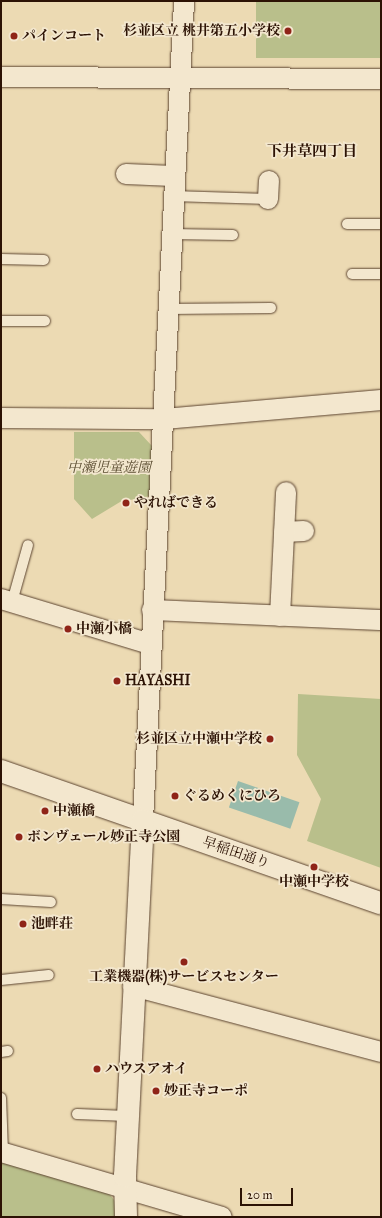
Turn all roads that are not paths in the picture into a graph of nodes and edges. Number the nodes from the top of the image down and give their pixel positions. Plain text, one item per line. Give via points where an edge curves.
1 (184, 1) edge
2 (1, 77) edge
3 (180, 78) junction
4 (381, 80) edge
5 (126, 174) dead end
6 (173, 176) junction
7 (269, 190) dead end
8 (172, 196) junction
9 (346, 224) dead end
10 (381, 224) edge
11 (170, 234) junction
12 (233, 235) dead end
13 (1, 259) edge
14 (44, 260) dead end
15 (352, 274) dead end
16 (381, 274) edge
17 (271, 308) dead end
18 (167, 309) junction
19 (1, 321) edge
20 (45, 321) dead end
21 (381, 400) edge
22 (1, 418) edge
23 (164, 419) junction
24 (286, 492) dead end
25 (304, 531) dead end
26 (284, 532) junction
27 (28, 545) dead end
28 (6, 600) edge
29 (152, 610) junction
30 (280, 616) junction
31 (381, 620) edge
32 (150, 644) junction
33 (1, 771) edge
34 (143, 820) junction
35 (1, 899) edge
36 (51, 902) dead end
37 (381, 903) edge
38 (49, 975) dead end
39 (1, 980) edge
40 (133, 986) junction
41 (381, 1052) edge
42 (1, 1098) edge
43 (77, 1114) dead end
44 (128, 1116) junction
45 (2, 1152) edge
46 (125, 1189) junction
47 (126, 1217) edge
48 (222, 1217) edge

1 - 3 street
2 - 3 street
3 - 4 street
3 - 6 street
5 - 6 street
6 - 8 street
7 - 8 lane
8 - 11 street
9 - 10 lane
11 - 12 lane
11 - 18 street
13 - 14 lane
15 - 16 lane
17 - 18 lane
18 - 23 street
19 - 20 lane
21 - 23 street
22 - 23 street
23 - 29 street
24 - 26 street
25 - 26 street
26 - 30 street
27 - 28 lane
28 - 32 street
29 - 30 street
29 - 32 street
30 - 31 street
32 - 34 street
33 - 34 street, 早稲田通り
34 - 37 street, 早稲田通り
34 - 40 street
35 - 36 lane
38 - 39 lane
40 - 41 street
40 - 44 street
42 - 45 lane
43 - 44 lane
44 - 46 street
45 - 46 street
46 - 47 street
46 - 48 street

